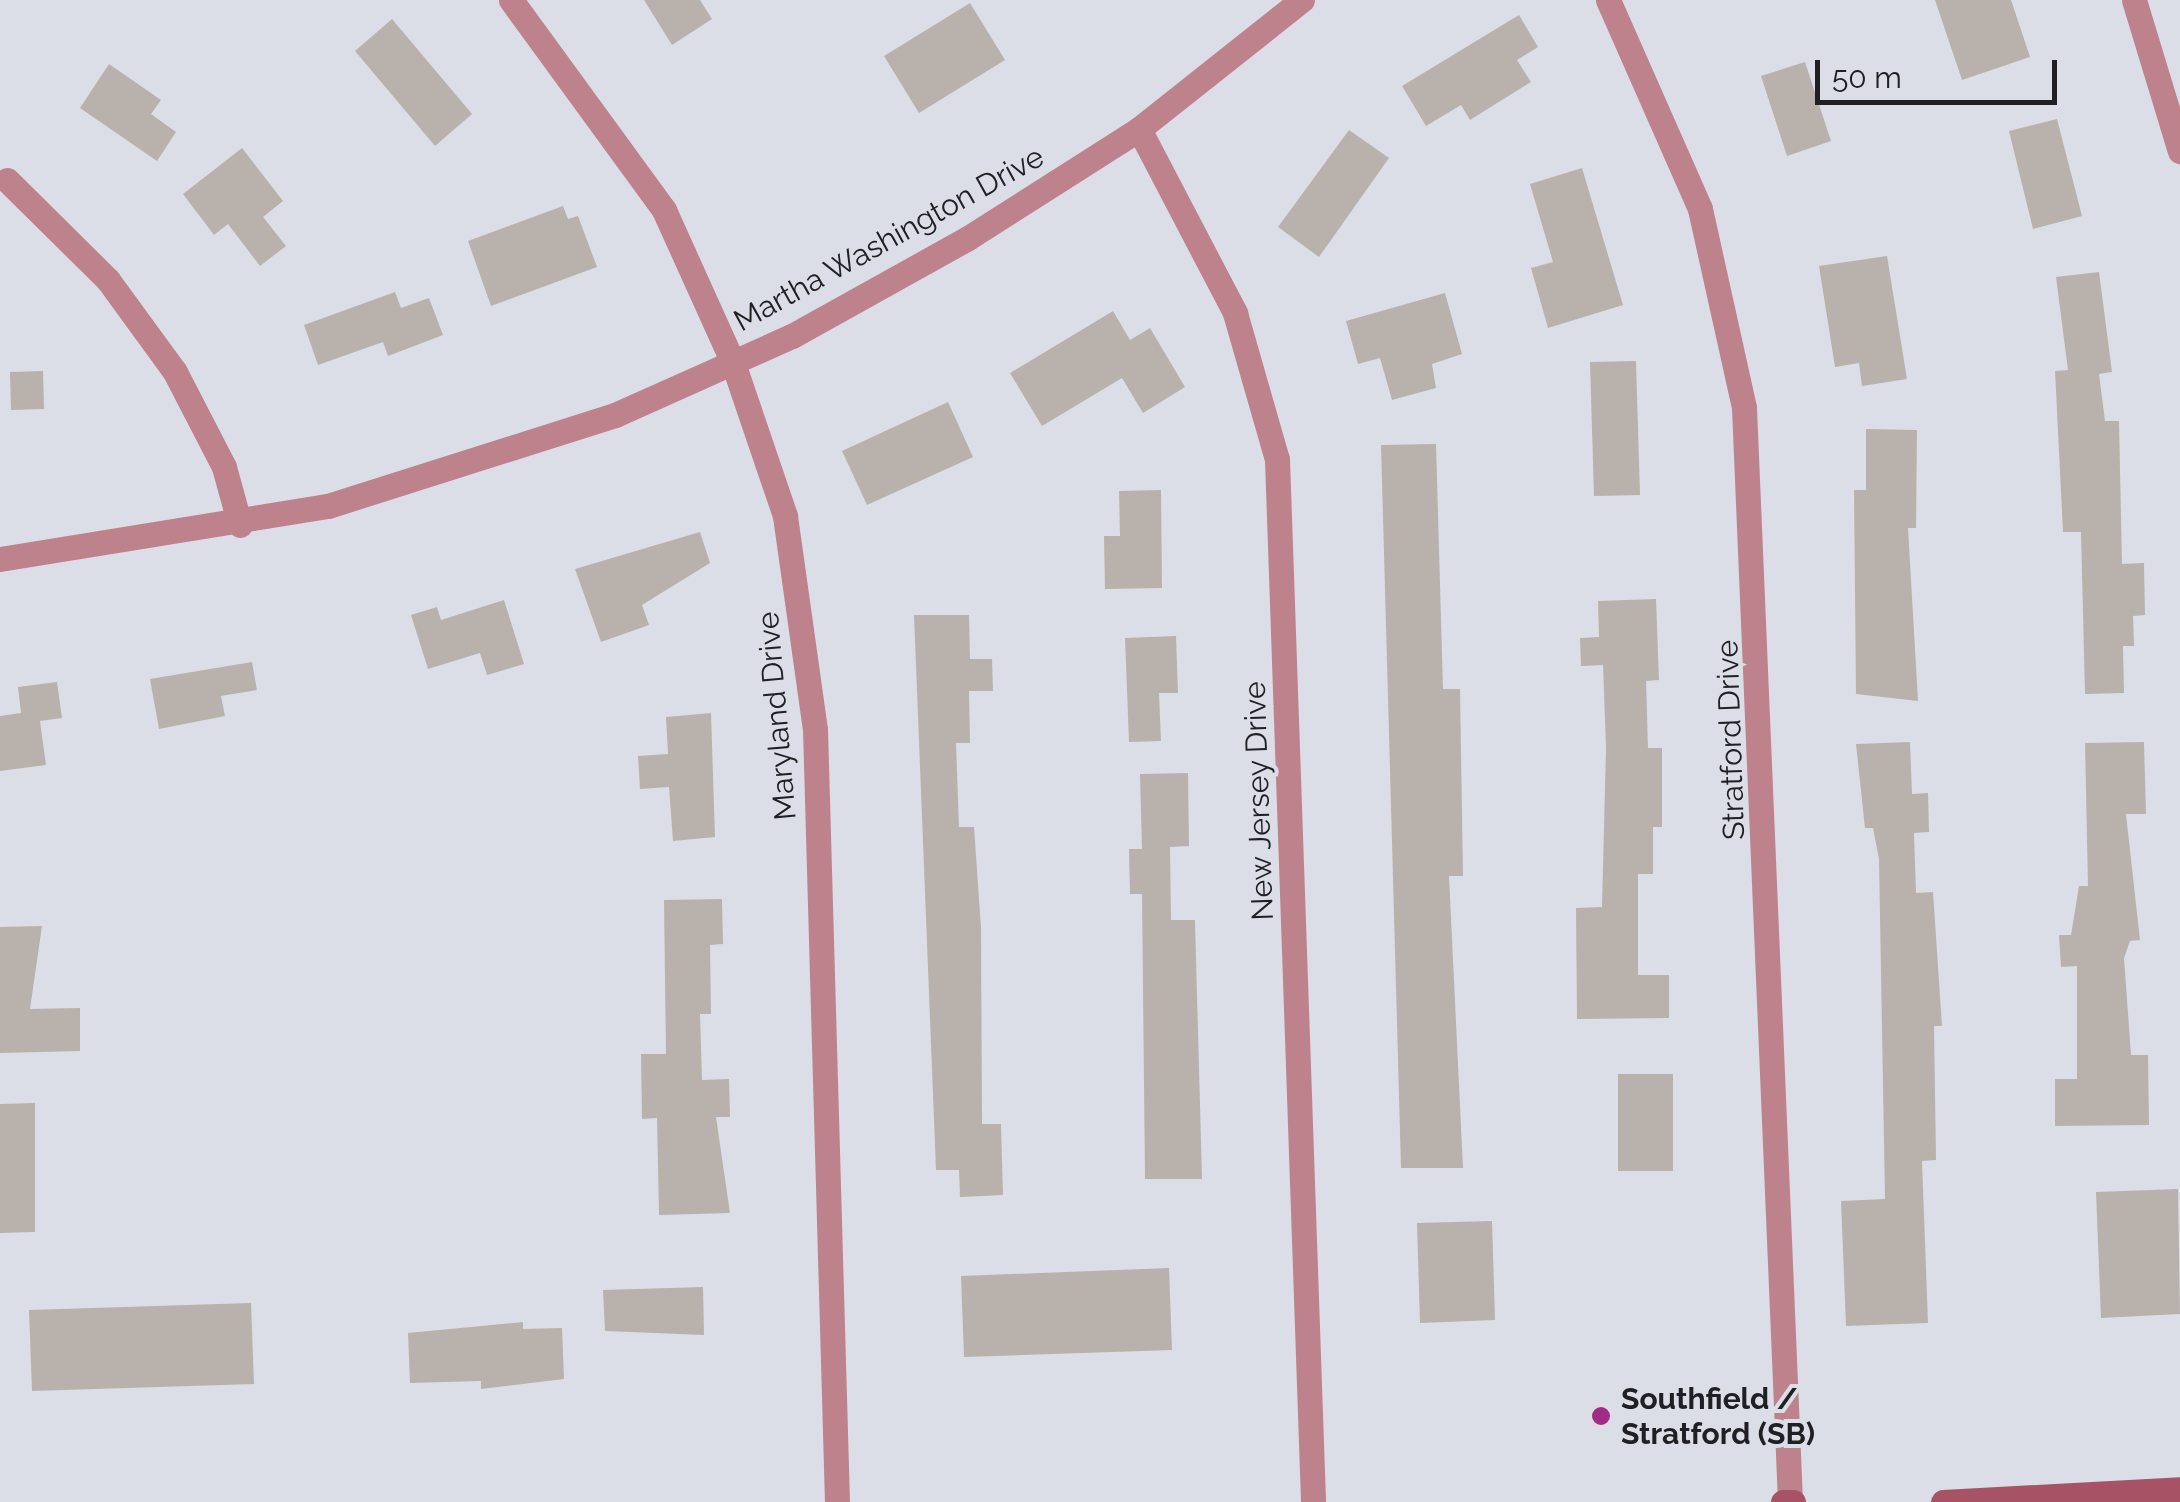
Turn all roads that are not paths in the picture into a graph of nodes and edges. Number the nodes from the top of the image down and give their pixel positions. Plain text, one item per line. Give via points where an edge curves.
1 (511, 0) edge
2 (1302, 0) edge
3 (1608, 0) edge
4 (2134, 0) edge
5 (1139, 129) junction
6 (2179, 142) edge
7 (7, 180) dead end
8 (733, 363) junction
9 (240, 525) junction
10 (0, 559) edge
11 (2180, 1489) edge
12 (837, 1502) edge
13 (1313, 1502) edge
14 (1789, 1502) edge
15 (1944, 1502) edge

1 - 8 street, Maryland Drive via 650,184
2 - 5 street, Martha Washington Drive
3 - 14 street, Stratford Drive via 1700,208 1744,408
4 - 6 street
5 - 8 street, Martha Washington Drive via 892,282
5 - 13 street, New Jersey Drive via 1236,313 1277,459
7 - 9 street via 87,256 175,372 224,467
8 - 9 street, Martha Washington Drive via 518,450
8 - 12 street, Maryland Drive via 784,516 812,697
9 - 10 street, Martha Washington Drive
11 - 15 main road

